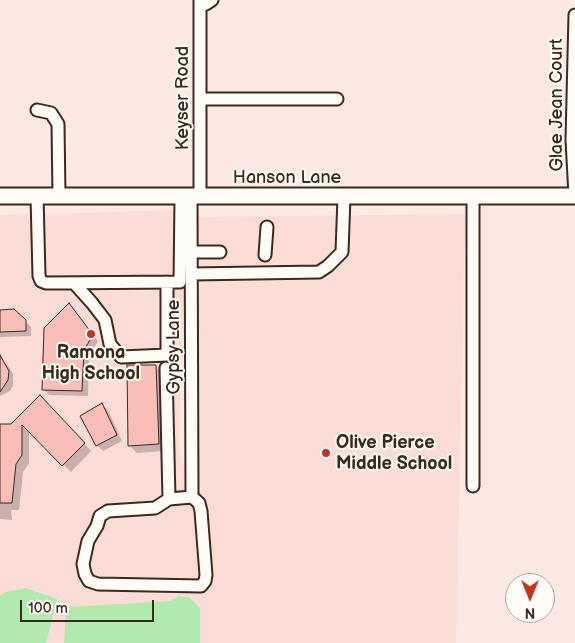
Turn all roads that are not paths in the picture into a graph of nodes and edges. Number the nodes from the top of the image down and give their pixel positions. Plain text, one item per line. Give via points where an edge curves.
1 (212, 0) edge
2 (200, 3) edge
3 (575, 15) edge
4 (200, 99) junction
5 (337, 99) dead end
6 (37, 110) dead end
7 (0, 196) edge
8 (37, 196) junction
9 (59, 196) junction
10 (575, 196) edge
11 (191, 197) junction
12 (344, 197) junction
13 (473, 197) junction
14 (267, 227) dead end
15 (192, 252) junction
16 (220, 252) dead end
17 (265, 256) dead end
18 (192, 274) junction
19 (167, 282) junction
20 (74, 283) junction
21 (166, 368) dead end
22 (472, 486) dead end
23 (192, 497) junction
24 (169, 499) junction

1 - 2 street
2 - 4 street, Keyser Road
3 - 10 street, Glae Jean Court via 572,140
4 - 5 street
4 - 11 street, Keyser Road
6 - 9 street via 51,113 58,124
7 - 8 main road, Hanson Lane
8 - 9 main road, Hanson Lane
8 - 20 street via 41,281
9 - 11 main road, Hanson Lane
10 - 13 main road, Hanson Lane
11 - 12 main road, Hanson Lane
11 - 15 street, Gypsy Lane
11 - 19 street via 180,282
12 - 13 main road, Hanson Lane
12 - 18 street via 342,252 319,272
13 - 22 street
14 - 17 street
15 - 16 street
15 - 18 street, Gypsy Lane
18 - 23 street, Gypsy Lane
19 - 20 street
19 - 20 street via 167,355 121,357 110,344 105,320
21 - 24 street
23 - 24 street
23 - 24 street via 199,503 201,511 206,575 201,586 98,584 89,581 83,564 88,541 100,516 108,511 156,508

